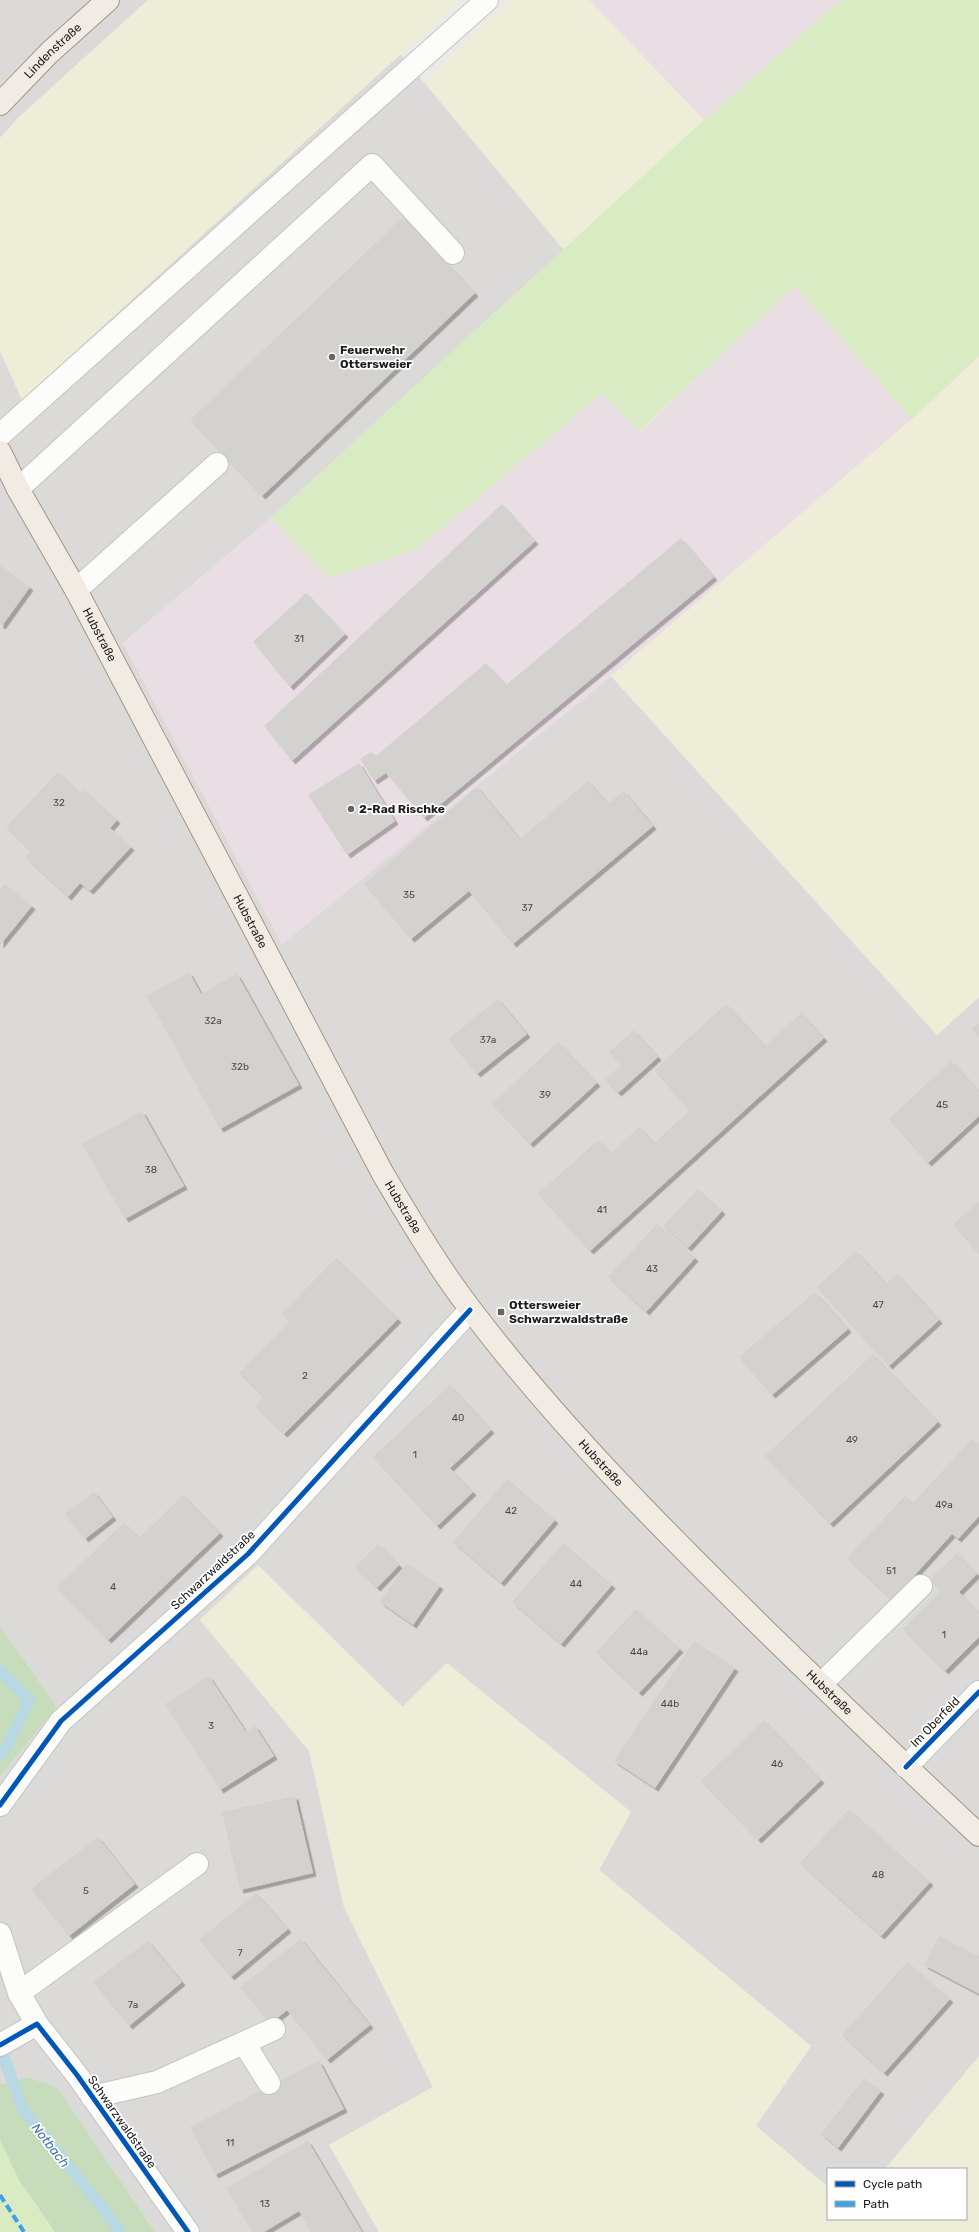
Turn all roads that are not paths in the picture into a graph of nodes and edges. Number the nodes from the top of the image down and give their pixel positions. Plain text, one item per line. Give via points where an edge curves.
1 (108, 0) edge
2 (486, 0) edge
3 (0, 104) edge
4 (454, 253) dead end
5 (0, 435) edge
6 (0, 452) edge
7 (217, 464) dead end
8 (18, 489) junction
9 (76, 590) junction
10 (470, 1310) junction
11 (921, 1586) dead end
12 (821, 1684) junction
13 (979, 1692) edge
14 (906, 1767) junction
15 (0, 1805) edge
16 (979, 1835) edge
17 (197, 1864) dead end
18 (0, 1934) edge
19 (19, 1993) junction
20 (38, 2024) junction
21 (274, 2028) dead end
22 (7, 2041) edge
23 (244, 2043) junction
24 (269, 2083) dead end
25 (92, 2097) junction
26 (188, 2232) edge

1 - 3 main road, Lindenstraße via 49,53
2 - 5 street
4 - 8 street via 372,165
6 - 8 main road, Hubstraße
7 - 9 street
8 - 9 main road, Hubstraße
9 - 10 main road, Hubstraße via 383,1174 424,1244
10 - 12 main road, Hubstraße via 565,1424 605,1467 703,1570
10 - 15 street, Schwarzwaldstraße via 248,1554 60,1722
11 - 12 street
12 - 14 main road, Hubstraße
13 - 14 street, Im Oberfeld
14 - 16 main road, Hubstraße
17 - 19 street
18 - 19 street, Schwarzwaldstraße
19 - 20 street, Schwarzwaldstraße
20 - 22 street
20 - 25 street, Schwarzwaldstraße
21 - 23 street
23 - 24 street
23 - 25 street via 158,2082
25 - 26 street, Schwarzwaldstraße

